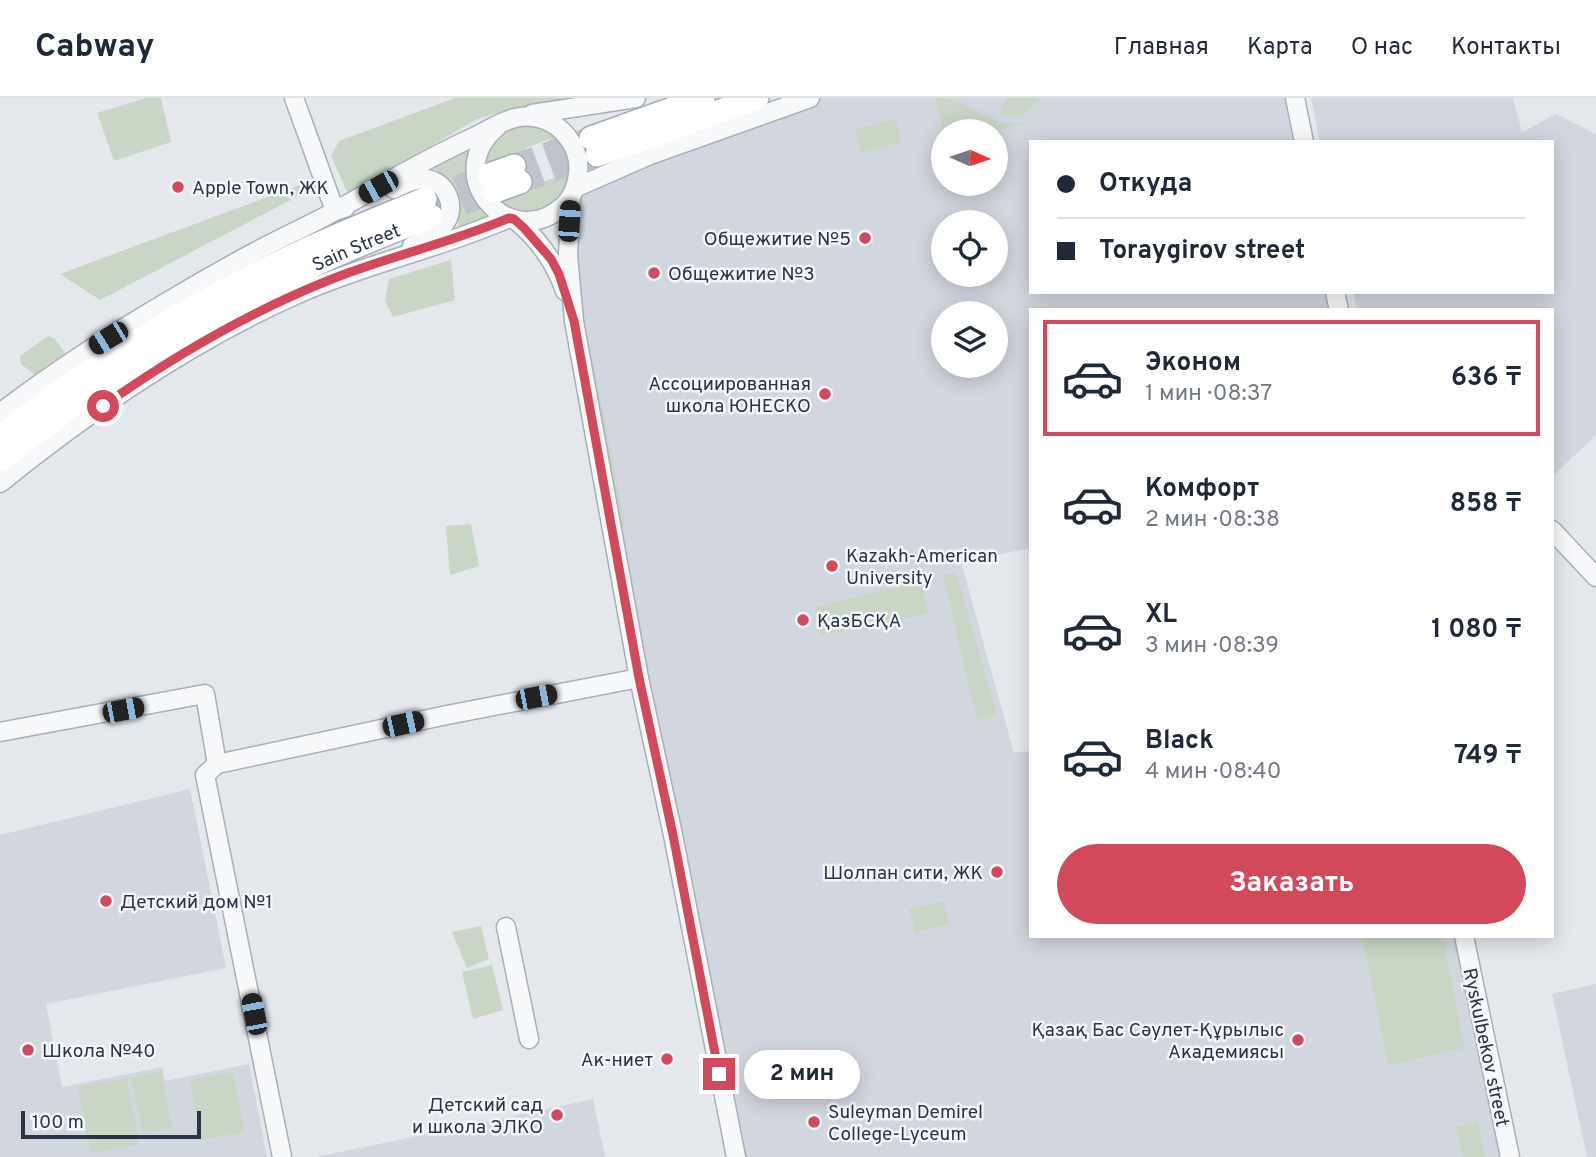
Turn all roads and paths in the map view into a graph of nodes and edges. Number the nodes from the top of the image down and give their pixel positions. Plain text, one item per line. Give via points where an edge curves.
1 (294, 98) edge
2 (636, 98) edge
3 (703, 98) edge
4 (757, 98) edge
5 (810, 98) edge
6 (1295, 98) edge
7 (506, 122) junction
8 (1304, 140) edge
9 (517, 174) tunnel mouth
10 (492, 183) tunnel mouth
11 (573, 192) junction
12 (335, 211) junction
13 (511, 218) junction
14 (375, 265) junction
15 (574, 321) junction
16 (0, 413) edge
17 (0, 437) edge
18 (0, 460) edge
19 (0, 483) edge
20 (1554, 532) edge
21 (1596, 577) edge
22 (639, 678) junction
23 (0, 732) edge
24 (217, 764) junction
25 (506, 927) dead end
26 (1464, 938) edge
27 (529, 1039) dead end
28 (282, 1157) edge
29 (736, 1157) edge
30 (1510, 1157) edge

1 - 12 street
2 - 7 street
3 - 4 main road via 594,147
5 - 11 street via 650,155
6 - 8 street
7 - 11 street via 541,118 565,132 579,165
7 - 12 street via 444,150
7 - 13 street via 484,139 475,167 488,203
9 - 10 main road
11 - 13 street via 544,218
11 - 15 street via 568,254
12 - 14 street via 411,181 431,180 442,186 450,203 447,222
12 - 16 street via 142,317
13 - 14 street
13 - 15 street via 551,259
14 - 19 street via 298,293 208,340 122,393
15 - 22 street
17 - 18 main road, Sain Street via 80,378 189,310 311,247 428,208 159,348
20 - 21 street
22 - 24 street
22 - 29 street
23 - 24 street via 205,694
24 - 28 street via 205,775
25 - 27 street
26 - 30 street, Ryskulbekov street

